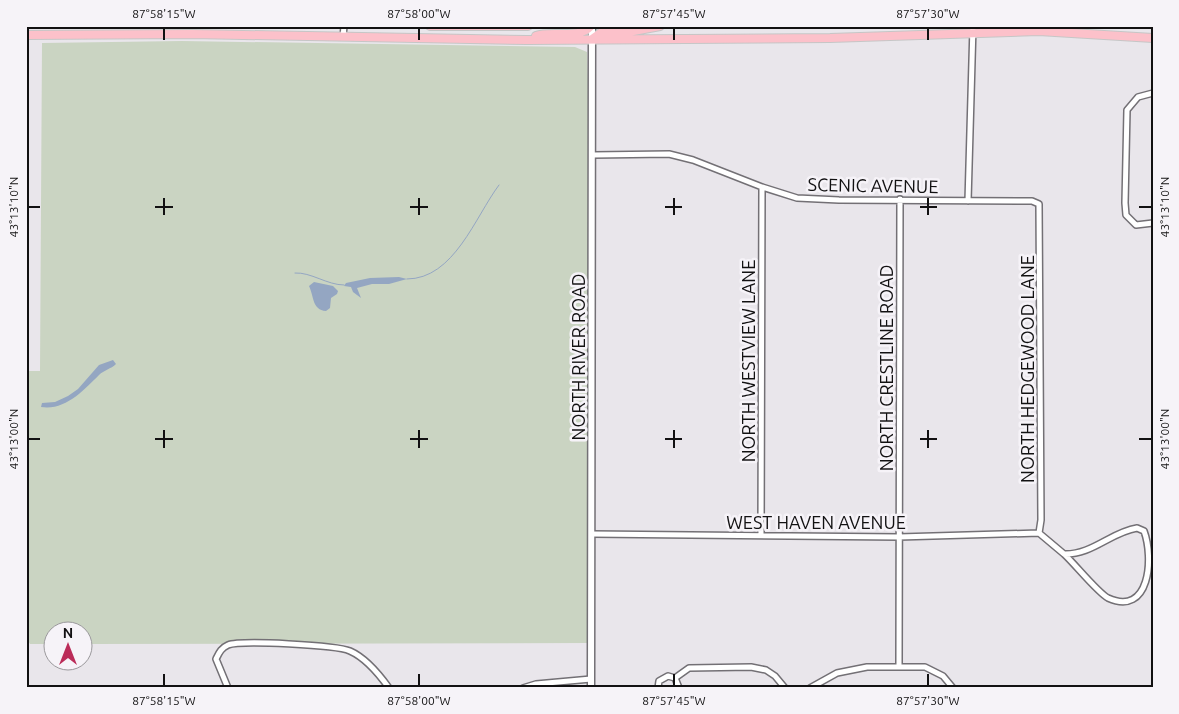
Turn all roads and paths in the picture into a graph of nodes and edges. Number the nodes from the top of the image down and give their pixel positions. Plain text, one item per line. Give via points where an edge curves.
1 (344, 26) edge
2 (430, 26) edge
3 (528, 26) edge
4 (591, 26) edge
5 (660, 26) edge
6 (974, 29) edge
7 (26, 35) edge
8 (343, 37) junction
9 (1153, 38) edge
10 (592, 39) junction
11 (527, 40) junction
12 (1153, 93) edge
13 (593, 155) junction
14 (762, 187) junction
15 (900, 199) junction
16 (968, 201) junction
17 (1039, 204) joint
18 (1153, 223) edge
19 (1039, 533) junction
20 (592, 534) junction
21 (761, 535) junction
22 (899, 537) junction
23 (1064, 554) junction
24 (899, 667) junction
25 (675, 678) junction
26 (591, 680) junction
27 (228, 688) edge
28 (389, 688) edge
29 (523, 688) edge
30 (592, 688) edge
31 (658, 688) edge
32 (679, 688) edge
33 (785, 688) edge
34 (810, 688) edge
35 (953, 688) edge

1 - 8 street
2 - 3 main road
4 - 10 street, NORTH RIVER ROAD
4 - 11 main road via 582,32 554,33
5 - 10 main road via 628,32 602,32
6 - 9 main road
6 - 10 main road via 830,38
6 - 16 street
7 - 8 main road
8 - 11 main road
10 - 11 main road
10 - 13 street, NORTH RIVER ROAD
12 - 18 street via 1138,97 1127,110 1125,204 1126,215 1136,226
13 - 14 street, SCENIC AVENUE via 669,154
13 - 20 street, NORTH RIVER ROAD
14 - 15 street, SCENIC AVENUE via 797,198
14 - 21 street, NORTH WESTVIEW LANE
15 - 16 street, SCENIC AVENUE
15 - 22 street, NORTH CRESTLINE ROAD
16 - 17 street, SCENIC AVENUE via 1032,201
17 - 19 street, NORTH HEDGEWOOD LANE
19 - 22 street, WEST HAVEN AVENUE
19 - 23 street
20 - 21 street, WEST HAVEN AVENUE
20 - 26 street, NORTH RIVER ROAD
21 - 22 street, WEST HAVEN AVENUE
22 - 24 street, NORTH CRESTLINE ROAD
23 - 23 street via 1106,597 1128,601 1139,597 1143,590 1148,541 1144,531 1138,528 1127,530 1084,552
24 - 34 street via 849,669
24 - 35 street via 925,667 943,676
25 - 31 street via 665,676 659,681
25 - 32 street
25 - 33 street via 689,668 751,667 771,673
26 - 29 street
26 - 30 street, NORTH RIVER ROAD
27 - 28 street via 216,659 220,650 230,644 250,644 336,647 351,652 380,675

